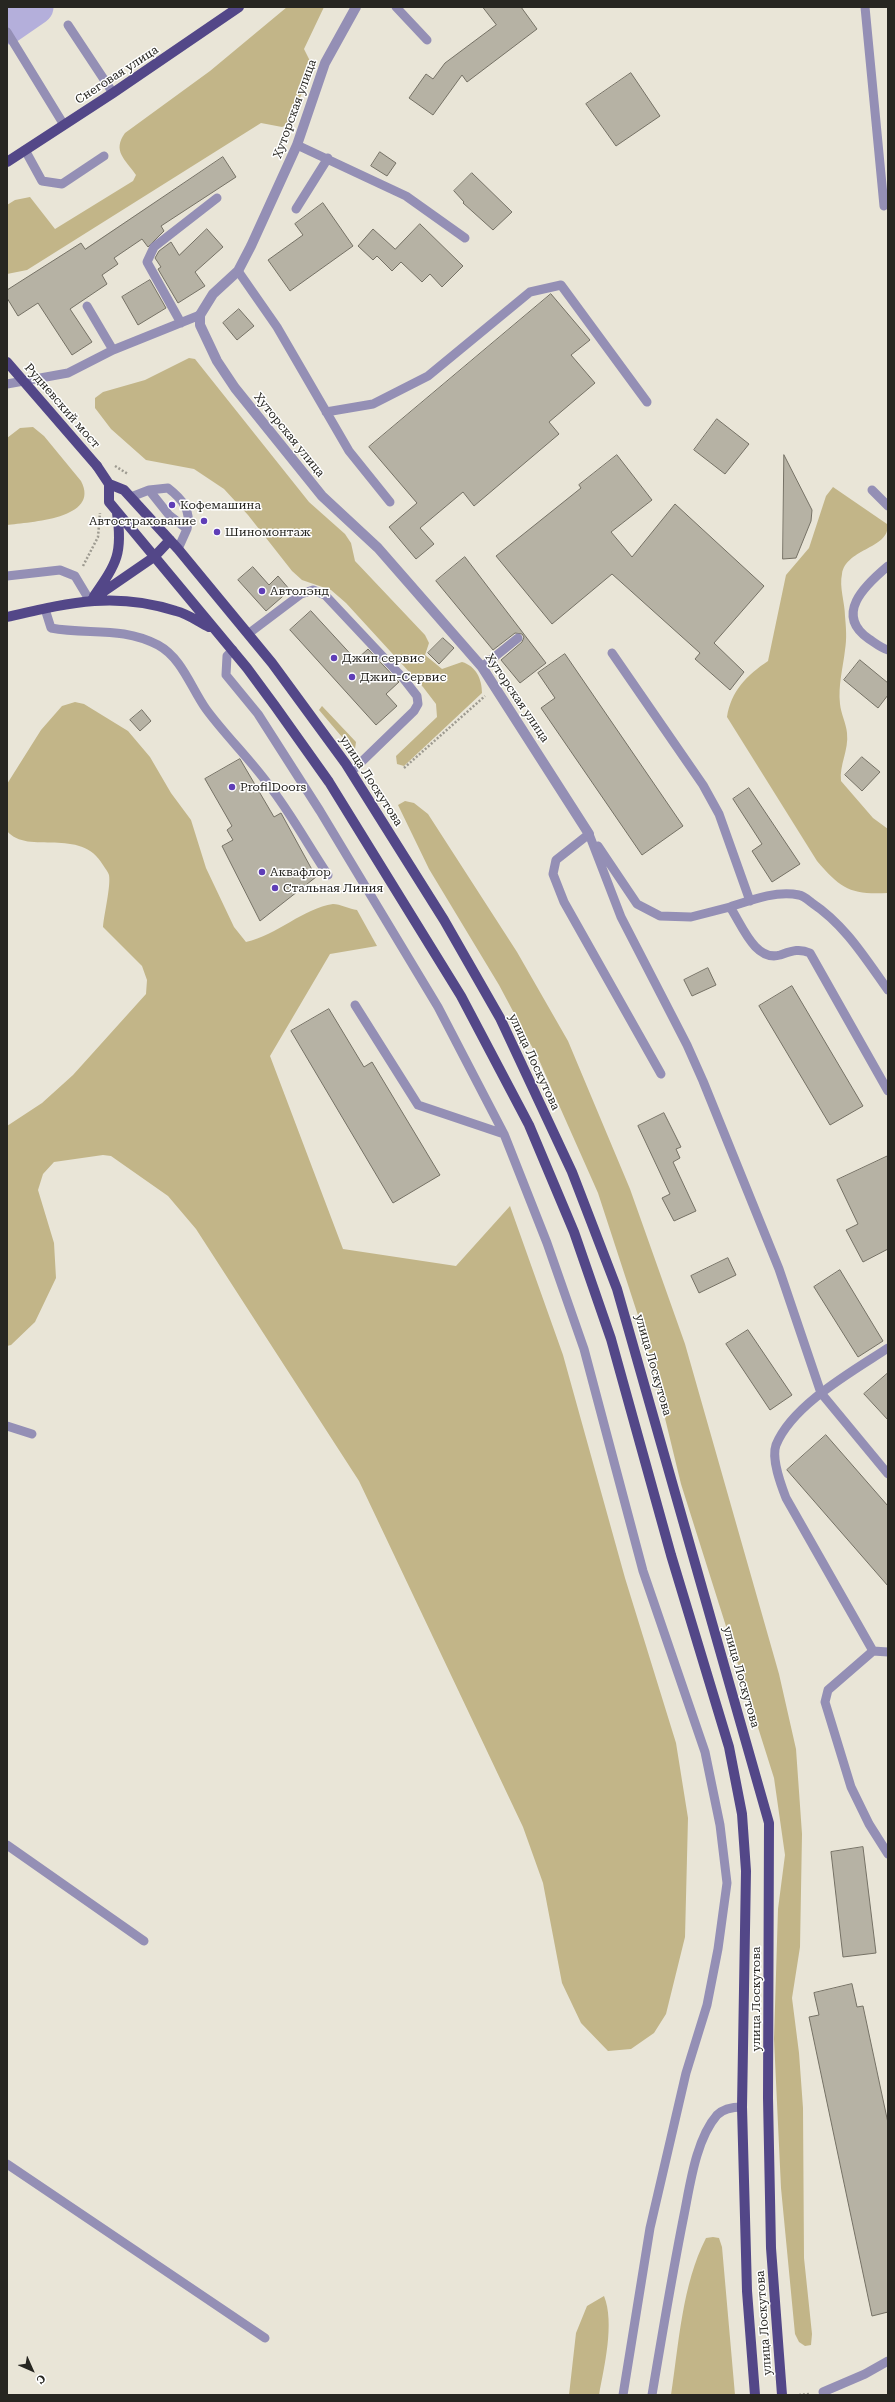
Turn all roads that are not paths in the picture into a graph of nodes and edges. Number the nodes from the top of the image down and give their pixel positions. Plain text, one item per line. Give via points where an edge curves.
1 (239, 7) edge
2 (356, 7) edge
3 (396, 7) edge
4 (865, 7) edge
5 (68, 25) dead end
6 (7, 32) edge
7 (427, 40) dead end
8 (113, 93) junction
9 (64, 125) junction
10 (297, 144) junction
11 (25, 150) junction
12 (104, 156) dead end
13 (328, 158) junction
14 (7, 162) edge
15 (217, 198) dead end
16 (884, 206) dead end
17 (296, 209) dead end
18 (465, 238) dead end
19 (238, 271) junction
20 (87, 306) dead end
21 (200, 315) junction
22 (181, 323) junction
23 (113, 350) junction
24 (7, 362) edge
25 (7, 384) edge
26 (647, 402) dead end
27 (326, 412) junction
28 (109, 484) junction
29 (149, 490) junction
30 (872, 490) dead end
31 (131, 497) junction
32 (390, 502) dead end
33 (888, 506) edge
34 (116, 511) junction
35 (187, 529) junction
36 (170, 540) junction
37 (178, 549) junction
38 (154, 557) junction
39 (888, 566) edge
40 (7, 576) edge
41 (90, 601) junction
42 (45, 608) junction
43 (7, 617) edge
44 (215, 630) junction
45 (248, 634) junction
46 (518, 638) dead end
47 (233, 650) junction
48 (888, 650) edge
49 (612, 653) dead end
50 (482, 667) junction
51 (351, 772) junction
52 (589, 834) junction
53 (328, 875) dead end
54 (750, 901) junction
55 (730, 907) junction
56 (888, 990) edge
57 (355, 1005) dead end
58 (661, 1074) dead end
59 (888, 1091) edge
60 (504, 1134) junction
61 (888, 1348) edge
62 (821, 1393) junction
63 (7, 1426) edge
64 (32, 1434) dead end
65 (888, 1474) edge
66 (873, 1651) junction
67 (888, 1652) edge
68 (7, 1845) edge
69 (888, 1854) edge
70 (144, 1941) dead end
71 (742, 2107) junction
72 (7, 2164) edge
73 (265, 2338) dead end
74 (888, 2361) edge
75 (823, 2392) dead end
76 (623, 2395) edge
77 (652, 2395) edge
78 (755, 2395) edge
79 (782, 2395) edge

1 - 8 main road, Снеговая улица
2 - 10 street, Хуторская улица via 325,62
3 - 7 lane
4 - 16 lane
5 - 8 lane
6 - 9 lane
8 - 9 main road, Снеговая улица
9 - 11 main road, Снеговая улица
10 - 13 lane
10 - 19 street, Хуторская улица
11 - 12 lane via 42,181 62,184
11 - 14 main road, Снеговая улица
13 - 17 lane
13 - 18 lane via 378,185 406,196
15 - 22 lane via 154,247 147,262
19 - 21 street, Хуторская улица via 214,294
19 - 27 lane via 277,327
20 - 23 lane
21 - 22 lane
21 - 50 street, Хуторская улица via 203,332 234,388 322,496 378,548
22 - 23 lane
23 - 25 lane via 68,373
24 - 28 main road, Рудневский мост, bridge via 97,466
26 - 27 lane via 561,285 530,292 428,376 373,404
27 - 32 lane via 349,451
28 - 31 main road, улица Лоскутова via 124,490
28 - 34 main road, улица Лоскутова via 109,502
29 - 31 lane
29 - 35 lane via 169,515
29 - 35 lane via 168,488 177,495 188,510 190,520
30 - 33 lane
31 - 36 main road, улица Лоскутова
34 - 38 main road, улица Лоскутова
34 - 41 main road via 120,537 118,554 109,574
35 - 37 lane
36 - 37 main road, улица Лоскутова
36 - 38 main road
37 - 45 main road, улица Лоскутова
38 - 41 main road
38 - 44 main road, улица Лоскутова
39 - 48 lane via 868,582 853,608 853,622 858,631
40 - 41 lane via 60,570 76,576
41 - 42 main road
41 - 44 main road via 126,599 178,611
42 - 43 main road
42 - 53 lane via 51,628 126,633 158,645 175,658 206,709 268,784
44 - 47 main road, улица Лоскутова
45 - 51 main road, улица Лоскутова
45 - 51 lane via 301,594 313,590 325,596 417,696 418,704 414,711
46 - 50 lane
47 - 60 lane via 226,656 226,675 258,714 320,810 438,1007
47 - 71 main road, улица Лоскутова via 329,782 461,996 530,1125 574,1232 611,1339 671,1555 703,1656 729,1747 742,1814 746,1871
49 - 54 lane via 703,785 719,814
50 - 52 street, Хуторская улица
51 - 79 main road, улица Лоскутова via 444,920 500,1018 572,1172 617,1289 769,1824 768,2098 771,2232
52 - 55 lane via 637,904 654,913 660,916 691,917
52 - 58 lane via 556,860 553,874 564,902
52 - 62 lane via 621,917 703,1081 779,1269
54 - 55 lane
54 - 56 lane via 787,894 801,895 834,919 849,935
55 - 59 lane via 759,952 772,957 800,949 810,953
57 - 60 lane via 418,1105
60 - 76 lane via 547,1243 584,1349 643,1570 705,1752 720,1825 727,1883 718,1949 706,2005 684,2080 650,2228
61 - 62 lane
62 - 65 lane
62 - 66 lane via 795,1417 776,1446 777,1474 786,1498
63 - 64 lane
66 - 67 lane
66 - 69 lane via 828,1690 826,1702 851,1787 869,1824
68 - 70 lane
71 - 77 lane via 726,2109 717,2115 706,2134 695,2163 669,2287
71 - 78 main road, улица Лоскутова via 747,2291
72 - 73 lane
74 - 75 lane

